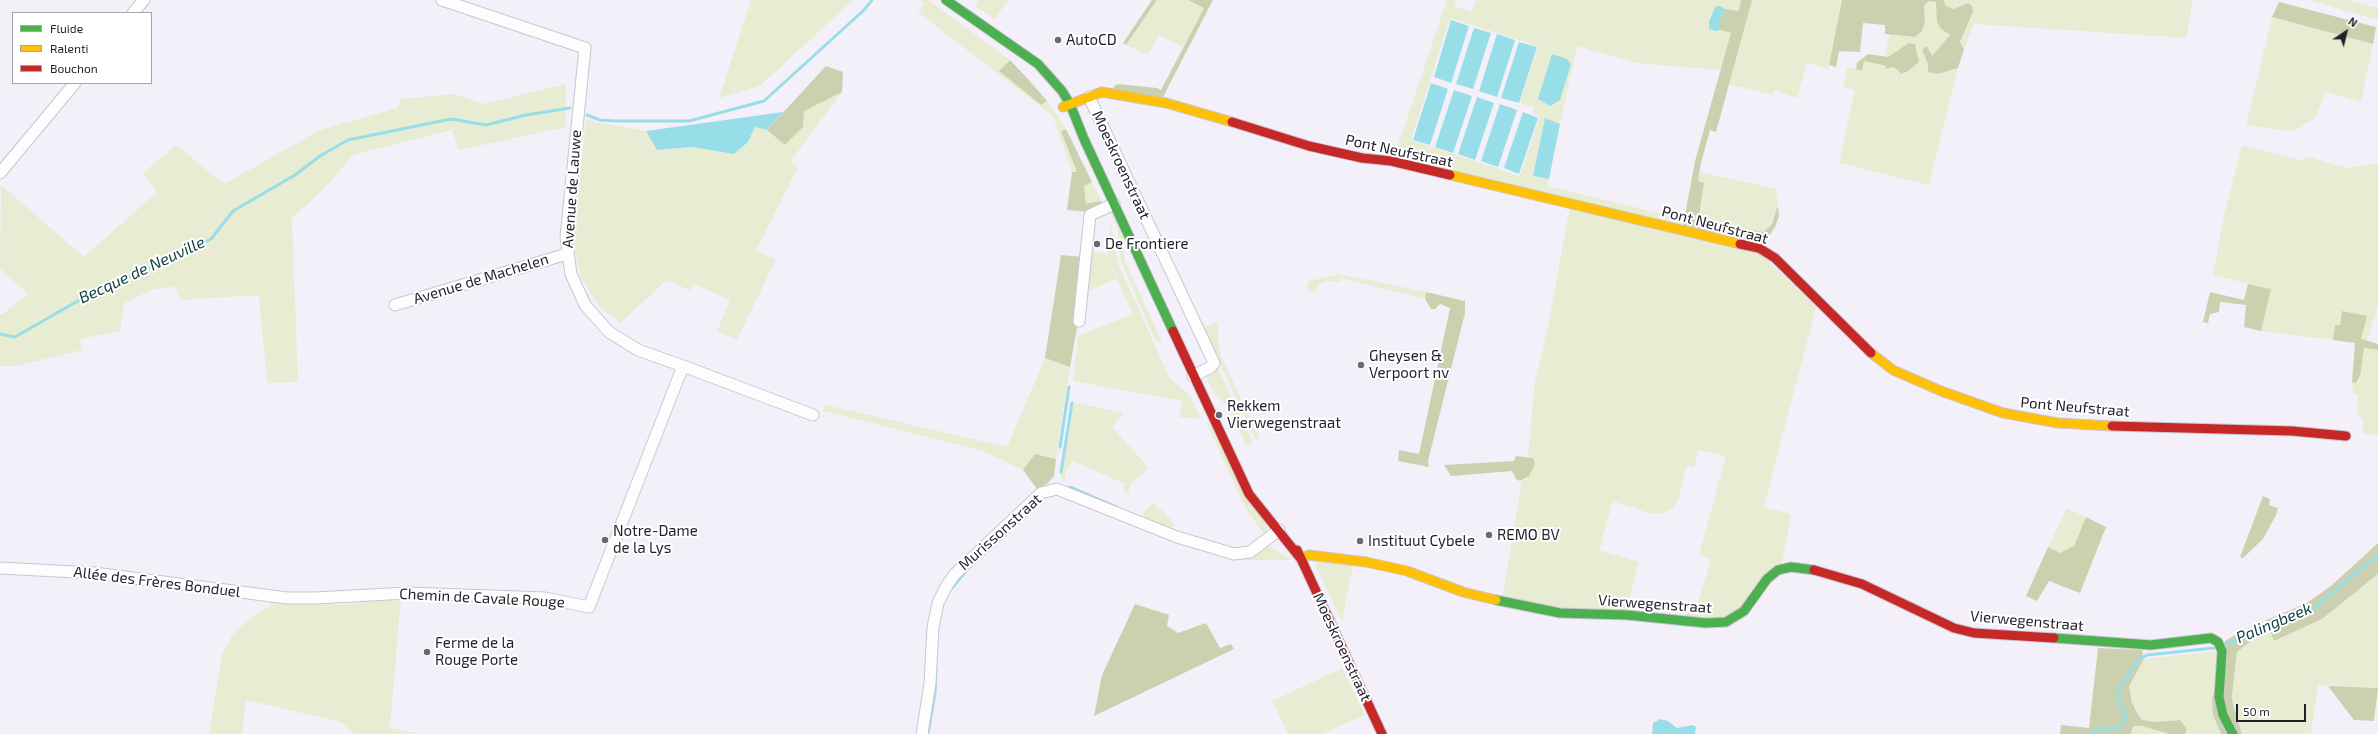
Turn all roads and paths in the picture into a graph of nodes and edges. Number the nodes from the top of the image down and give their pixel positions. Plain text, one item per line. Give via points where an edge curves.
1 (144, 0) edge
2 (442, 0) edge
3 (946, 0) edge
4 (134, 12) edge
5 (74, 84) edge
6 (1089, 97) junction
7 (1067, 106) junction
8 (0, 173) edge
9 (1114, 204) junction
10 (567, 254) junction
11 (395, 305) dead end
12 (1078, 321) dead end
13 (683, 366) junction
14 (1193, 376) junction
15 (813, 415) dead end
16 (2346, 436) dead end
17 (1234, 464) junction
18 (1260, 491) dead end
19 (1283, 526) junction
20 (1301, 559) junction
21 (0, 568) edge
22 (314, 598) joint
23 (922, 734) edge
24 (1382, 734) edge
25 (2233, 734) edge

1 - 4 street
2 - 10 street, Avenue de Lauwe via 585,48 566,237
3 - 7 street, Moeskroenstraat via 1038,64 1052,79
5 - 8 street
6 - 7 street, Pont Neufstraat
6 - 14 street, Moeskroenstraat via 1214,363
6 - 16 street, Pont Neufstraat via 1102,92 1166,103 1309,146 1362,158 1391,161 1759,248 1776,258 1872,354 1893,370 2003,414 2065,423 2175,429 2292,431
7 - 9 street, Moeskroenstraat
9 - 12 street via 1090,215
9 - 14 street, Moeskroenstraat
10 - 11 street, Avenue de Machelen
10 - 13 street, Avenue de Lauwe via 578,292 602,325 631,346
13 - 15 street
13 - 22 street, Chemin de Cavale Rouge via 589,607 545,598 407,593
14 - 17 street, Moeskroenstraat
17 - 18 street, Moeskroenstraat
17 - 19 street, Moeskroenstraat via 1249,494
19 - 20 street, Moeskroenstraat
19 - 23 street, Murissonstraat via 1250,552 1234,554 1177,537 1057,489 1041,494 954,575 938,603 933,627 930,683
20 - 24 street, Moeskroenstraat
20 - 25 street, Vierwegenstraat via 1309,555 1366,562 1419,575 1463,592 1525,608 1560,613 1628,615 1706,623 1726,622 1736,617 1744,611 1767,579 1778,570 1790,567 1806,568 1862,584 1948,625 1974,633 2151,645 2211,638 2218,642 2222,651 2219,697 2223,715
21 - 22 street, Allée des Frères Bonduel via 94,572 276,597

